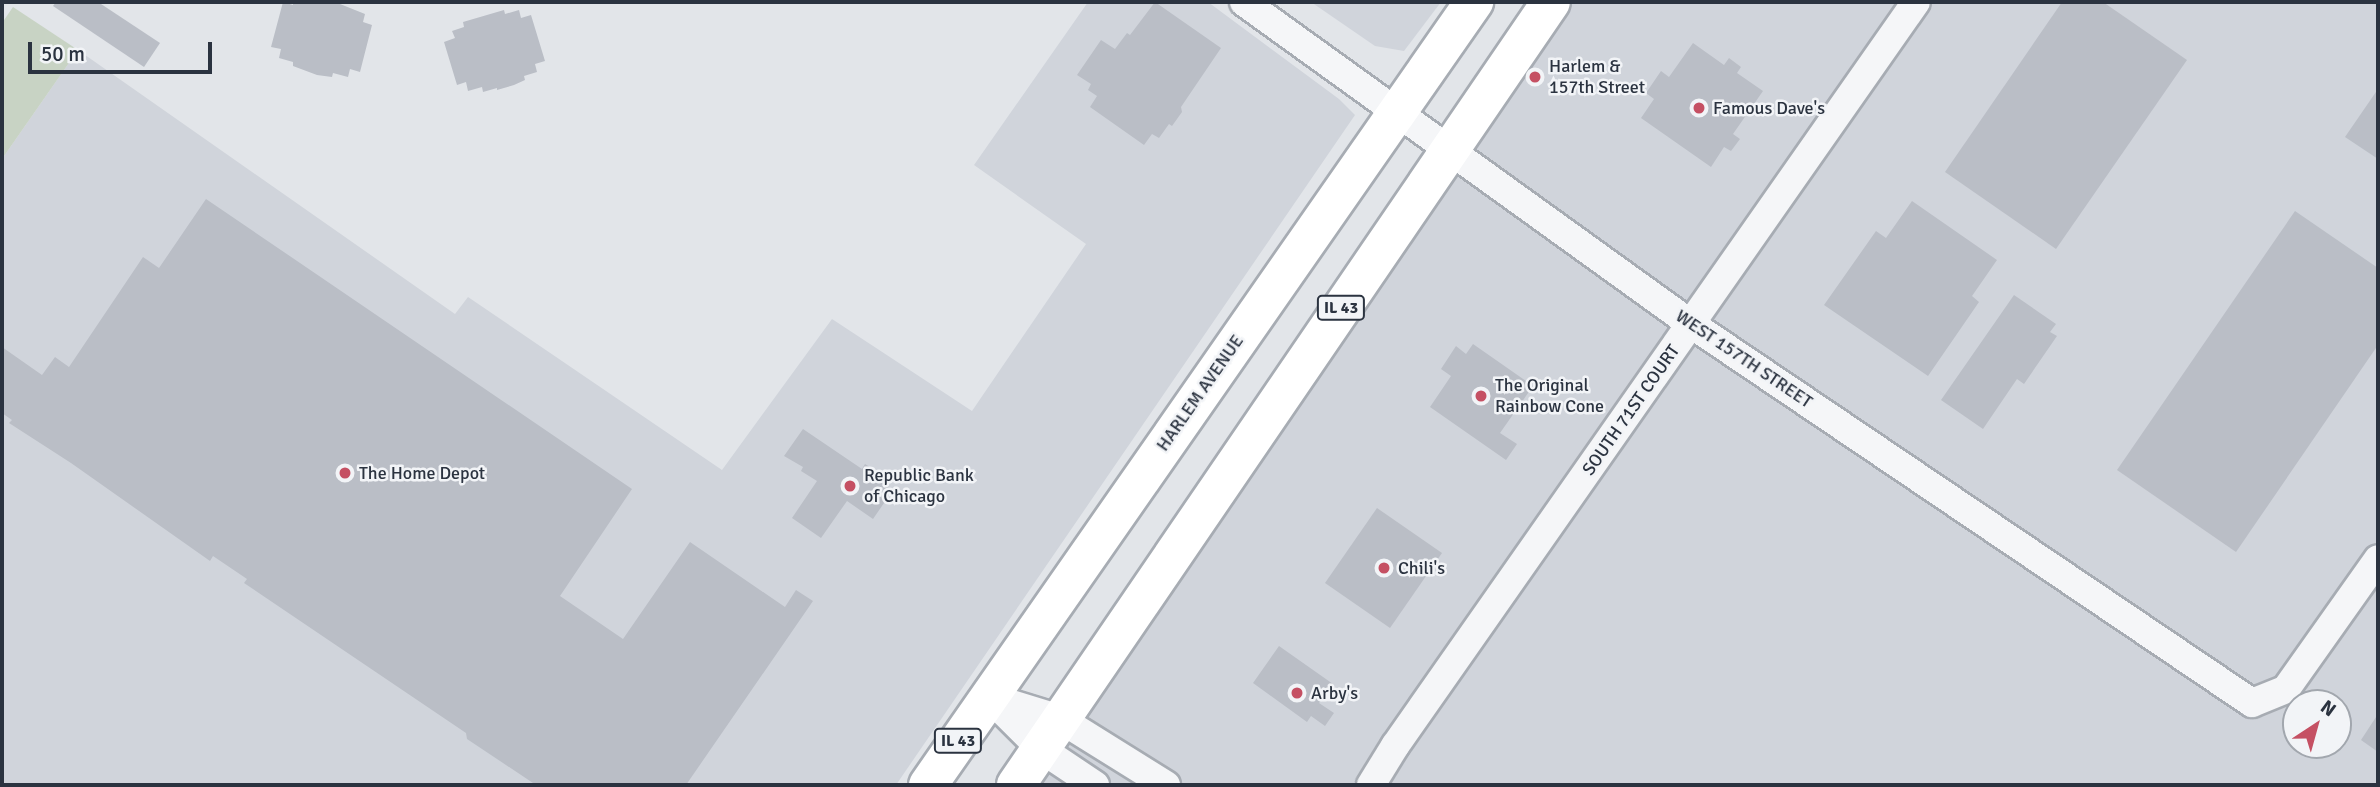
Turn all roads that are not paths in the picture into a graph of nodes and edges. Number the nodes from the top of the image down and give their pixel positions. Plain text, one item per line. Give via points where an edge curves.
1 (1244, 2) edge
2 (1474, 2) edge
3 (1552, 2) edge
4 (1916, 2) edge
5 (1397, 111) junction
6 (1449, 150) junction
7 (1691, 324) junction
8 (2378, 559) edge
9 (989, 697) junction
10 (1051, 734) junction
11 (928, 785) edge
12 (1016, 785) edge
13 (1095, 785) edge
14 (1166, 785) edge
15 (1371, 785) edge

1 - 5 street, WEST 157TH STREET
2 - 5 main road, HARLEM AVENUE / IL 43
3 - 6 main road, IL 43
4 - 7 street, SOUTH 71ST COURT
5 - 6 street, WEST 157TH STREET
5 - 9 main road, HARLEM AVENUE / IL 43
6 - 7 street, WEST 157TH STREET
6 - 10 main road, IL 43
7 - 8 street, WEST 157TH STREET via 2252,703 2286,689
7 - 15 street, SOUTH 71ST COURT
9 - 10 street
9 - 11 main road, HARLEM AVENUE / IL 43
10 - 12 main road, IL 43
10 - 13 street
10 - 14 street

